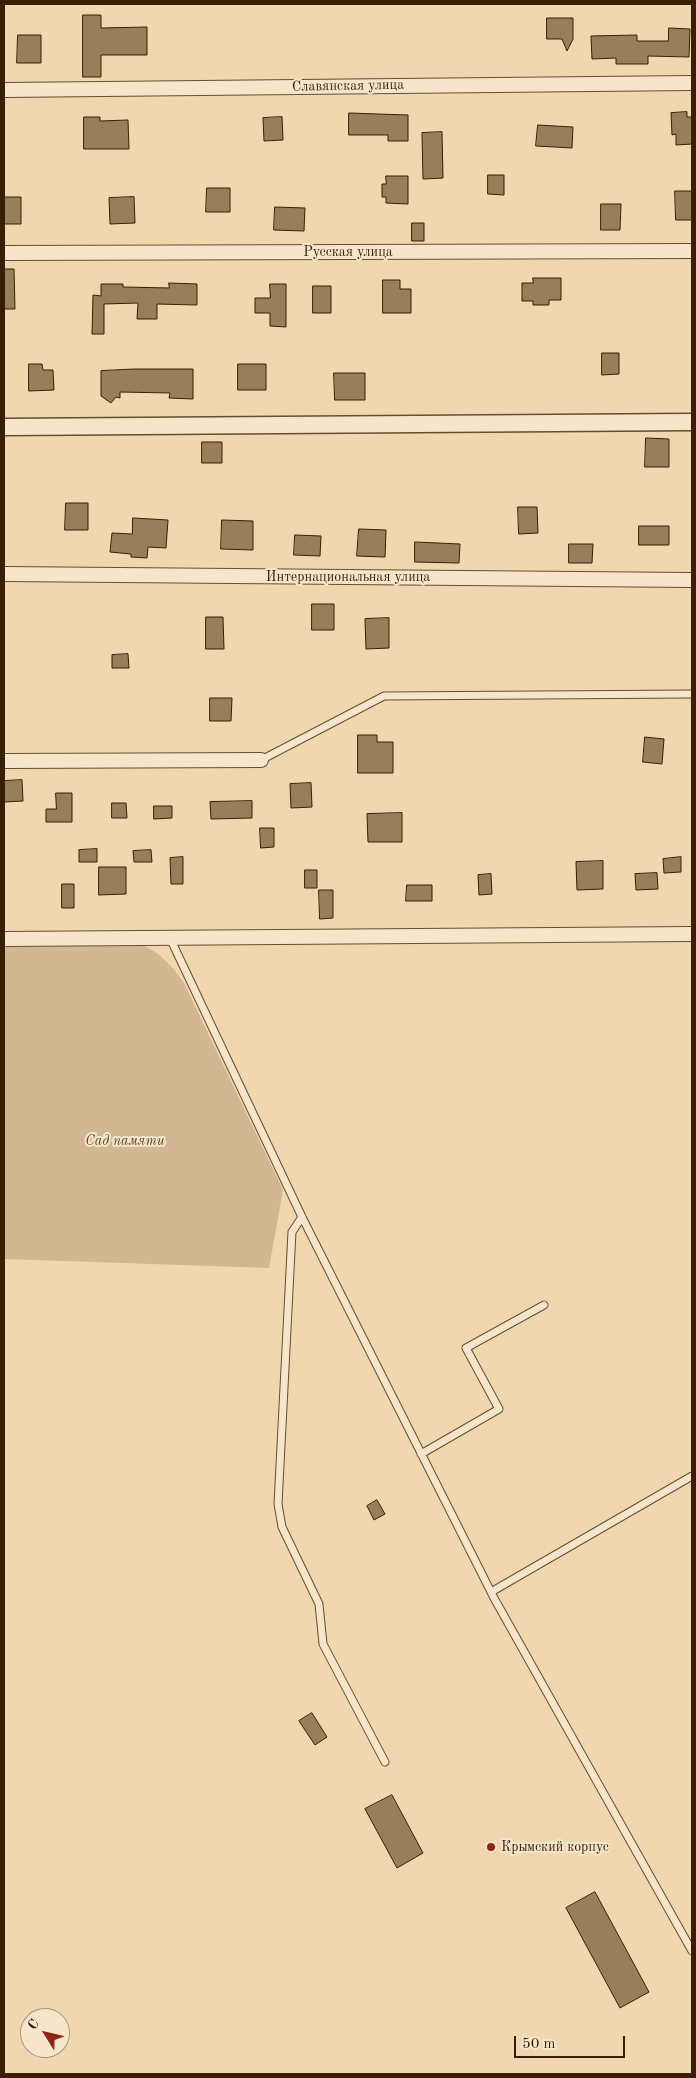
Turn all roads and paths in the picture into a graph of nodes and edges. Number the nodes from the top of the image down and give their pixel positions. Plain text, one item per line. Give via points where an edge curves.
1 (692, 83) edge
2 (4, 90) edge
3 (692, 251) edge
4 (4, 253) edge
5 (692, 422) edge
6 (4, 427) edge
7 (4, 574) edge
8 (692, 580) edge
9 (692, 694) edge
10 (261, 760) joint
11 (4, 761) edge
12 (692, 934) edge
13 (170, 938) junction
14 (4, 939) edge
15 (302, 1217) junction
16 (544, 1305) dead end
17 (421, 1454) junction
18 (692, 1476) edge
19 (491, 1592) junction
20 (384, 1762) dead end
21 (692, 1951) edge

1 - 2 street, Славянская улица
3 - 4 street, Русская улица
5 - 6 street
7 - 8 street, Интернациональная улица
9 - 10 lane via 384,696
10 - 11 street
12 - 13 street
13 - 14 street
13 - 15 lane
15 - 17 lane
15 - 20 lane via 292,1232 278,1504 282,1527 319,1604 323,1644
16 - 17 lane via 466,1348 500,1409
17 - 19 lane
18 - 19 lane
19 - 21 lane

